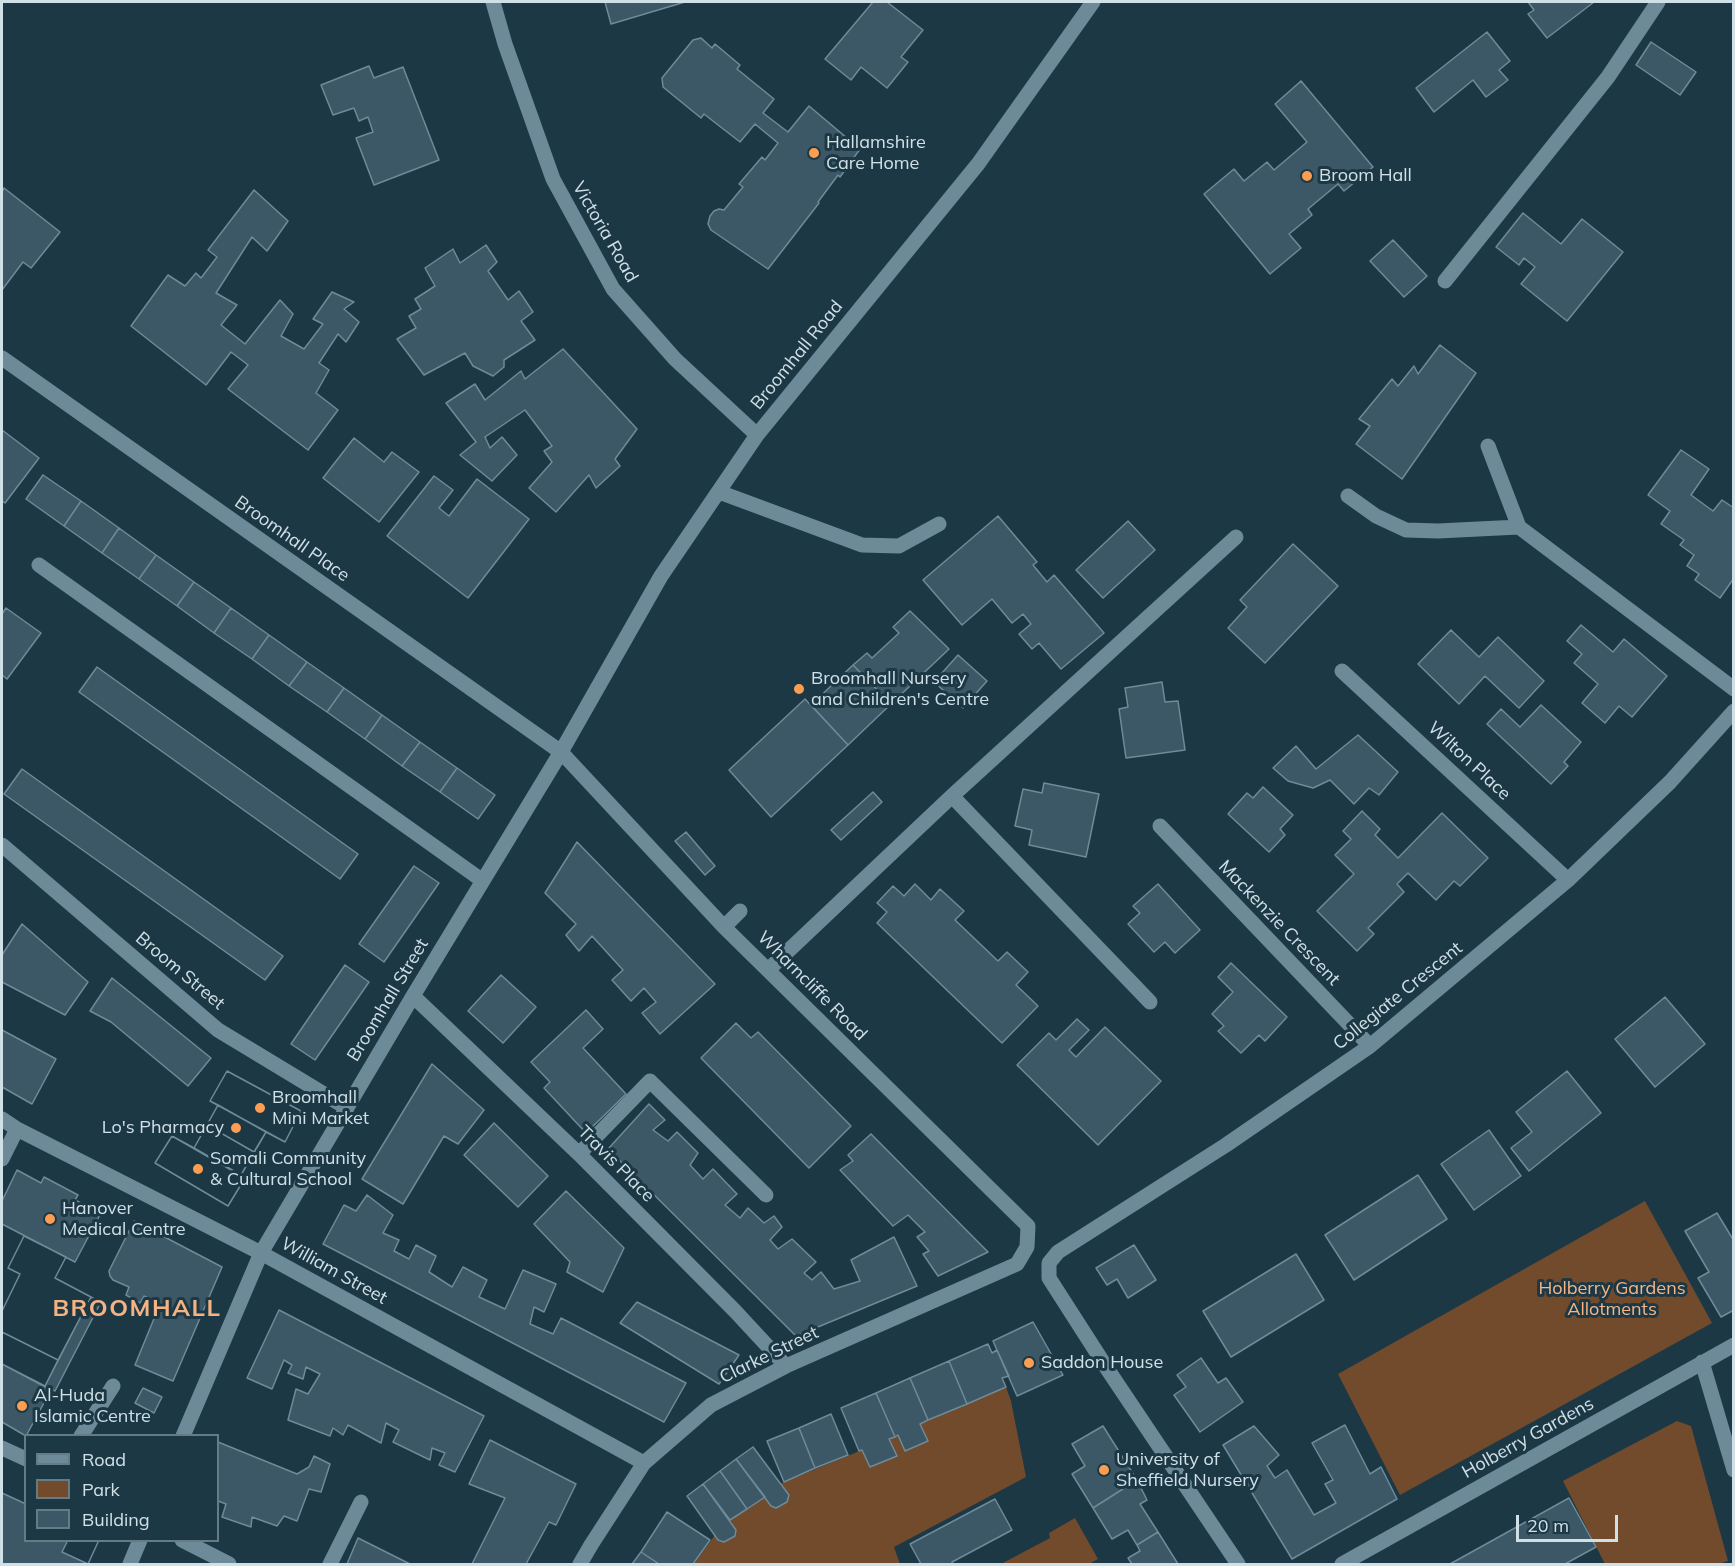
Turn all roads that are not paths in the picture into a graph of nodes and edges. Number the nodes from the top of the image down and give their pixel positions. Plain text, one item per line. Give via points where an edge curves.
1 (493, 2) edge
2 (1093, 2) edge
3 (1658, 2) edge
4 (1445, 281) dead end
5 (2, 358) edge
6 (758, 435) junction
7 (1488, 446) dead end
8 (719, 492) junction
9 (1348, 496) dead end
10 (939, 524) dead end
11 (1519, 527) junction
12 (1236, 537) dead end
13 (39, 566) dead end
14 (1342, 671) dead end
15 (1734, 689) edge
16 (1734, 711) edge
17 (561, 752) junction
18 (952, 796) junction
19 (1160, 826) dead end
20 (2, 846) edge
21 (1568, 880) junction
22 (483, 881) junction
23 (740, 911) dead end
24 (724, 927) junction
25 (768, 970) junction
26 (413, 996) junction
27 (1150, 1002) dead end
28 (1370, 1047) junction
29 (347, 1108) junction
30 (2, 1119) edge
31 (17, 1129) junction
32 (579, 1154) junction
33 (2, 1160) edge
34 (766, 1195) dead end
35 (1027, 1248) joint
36 (261, 1253) junction
37 (1734, 1345) edge
38 (1702, 1362) junction
39 (786, 1366) junction
40 (113, 1386) dead end
41 (82, 1434) edge
42 (184, 1434) edge
43 (2, 1448) edge
44 (24, 1458) edge
45 (644, 1463) junction
46 (1734, 1470) edge
47 (361, 1502) dead end
48 (139, 1542) edge
49 (186, 1542) edge
50 (130, 1564) edge
51 (229, 1564) edge
52 (330, 1564) edge
53 (580, 1564) edge
54 (1238, 1564) edge
55 (1342, 1564) edge

1 - 6 street, Victoria Road via 553,179 613,289 675,359
2 - 6 street, Broomhall Road via 978,164
3 - 4 street via 1608,77
5 - 17 street, Broomhall Place
6 - 8 street, Broomhall Road
7 - 11 street
8 - 10 street via 862,545 899,546
8 - 17 street, Broomhall Road via 661,576
9 - 11 street via 1376,516 1406,530
11 - 15 street
12 - 18 street
13 - 22 street
14 - 21 street, Wilton Place
16 - 21 street, Collegiate Crescent via 1670,782
17 - 22 street, Broomhall Street
17 - 24 street, Wharncliffe Road
18 - 25 street
18 - 27 street
19 - 28 street, Mackenzie Crescent
20 - 29 street, Broom Street via 218,1030
21 - 28 street, Collegiate Crescent
22 - 26 street, Broomhall Street
23 - 24 street
24 - 25 street, Wharncliffe Road
25 - 35 street, Wharncliffe Road via 1028,1226
26 - 29 street, Broomhall Street
26 - 32 street, Travis Place
28 - 54 street, Collegiate Crescent via 1058,1252 1049,1263 1050,1278 1098,1355
29 - 36 street, Broomhall Street
30 - 31 street, William Street
31 - 33 street
31 - 36 street, William Street
32 - 34 street via 650,1081
32 - 39 street, Travis Place
35 - 39 street, Clarke Street via 1017,1264
36 - 42 street, Broomhall Street
36 - 45 street, William Street
37 - 38 street, Holberry Gardens
38 - 46 street
38 - 55 street, Holberry Gardens
39 - 45 street, Clarke Street via 711,1406
40 - 41 street
43 - 44 street
45 - 53 street, Clarke Street
47 - 52 street
48 - 50 street
49 - 51 street

